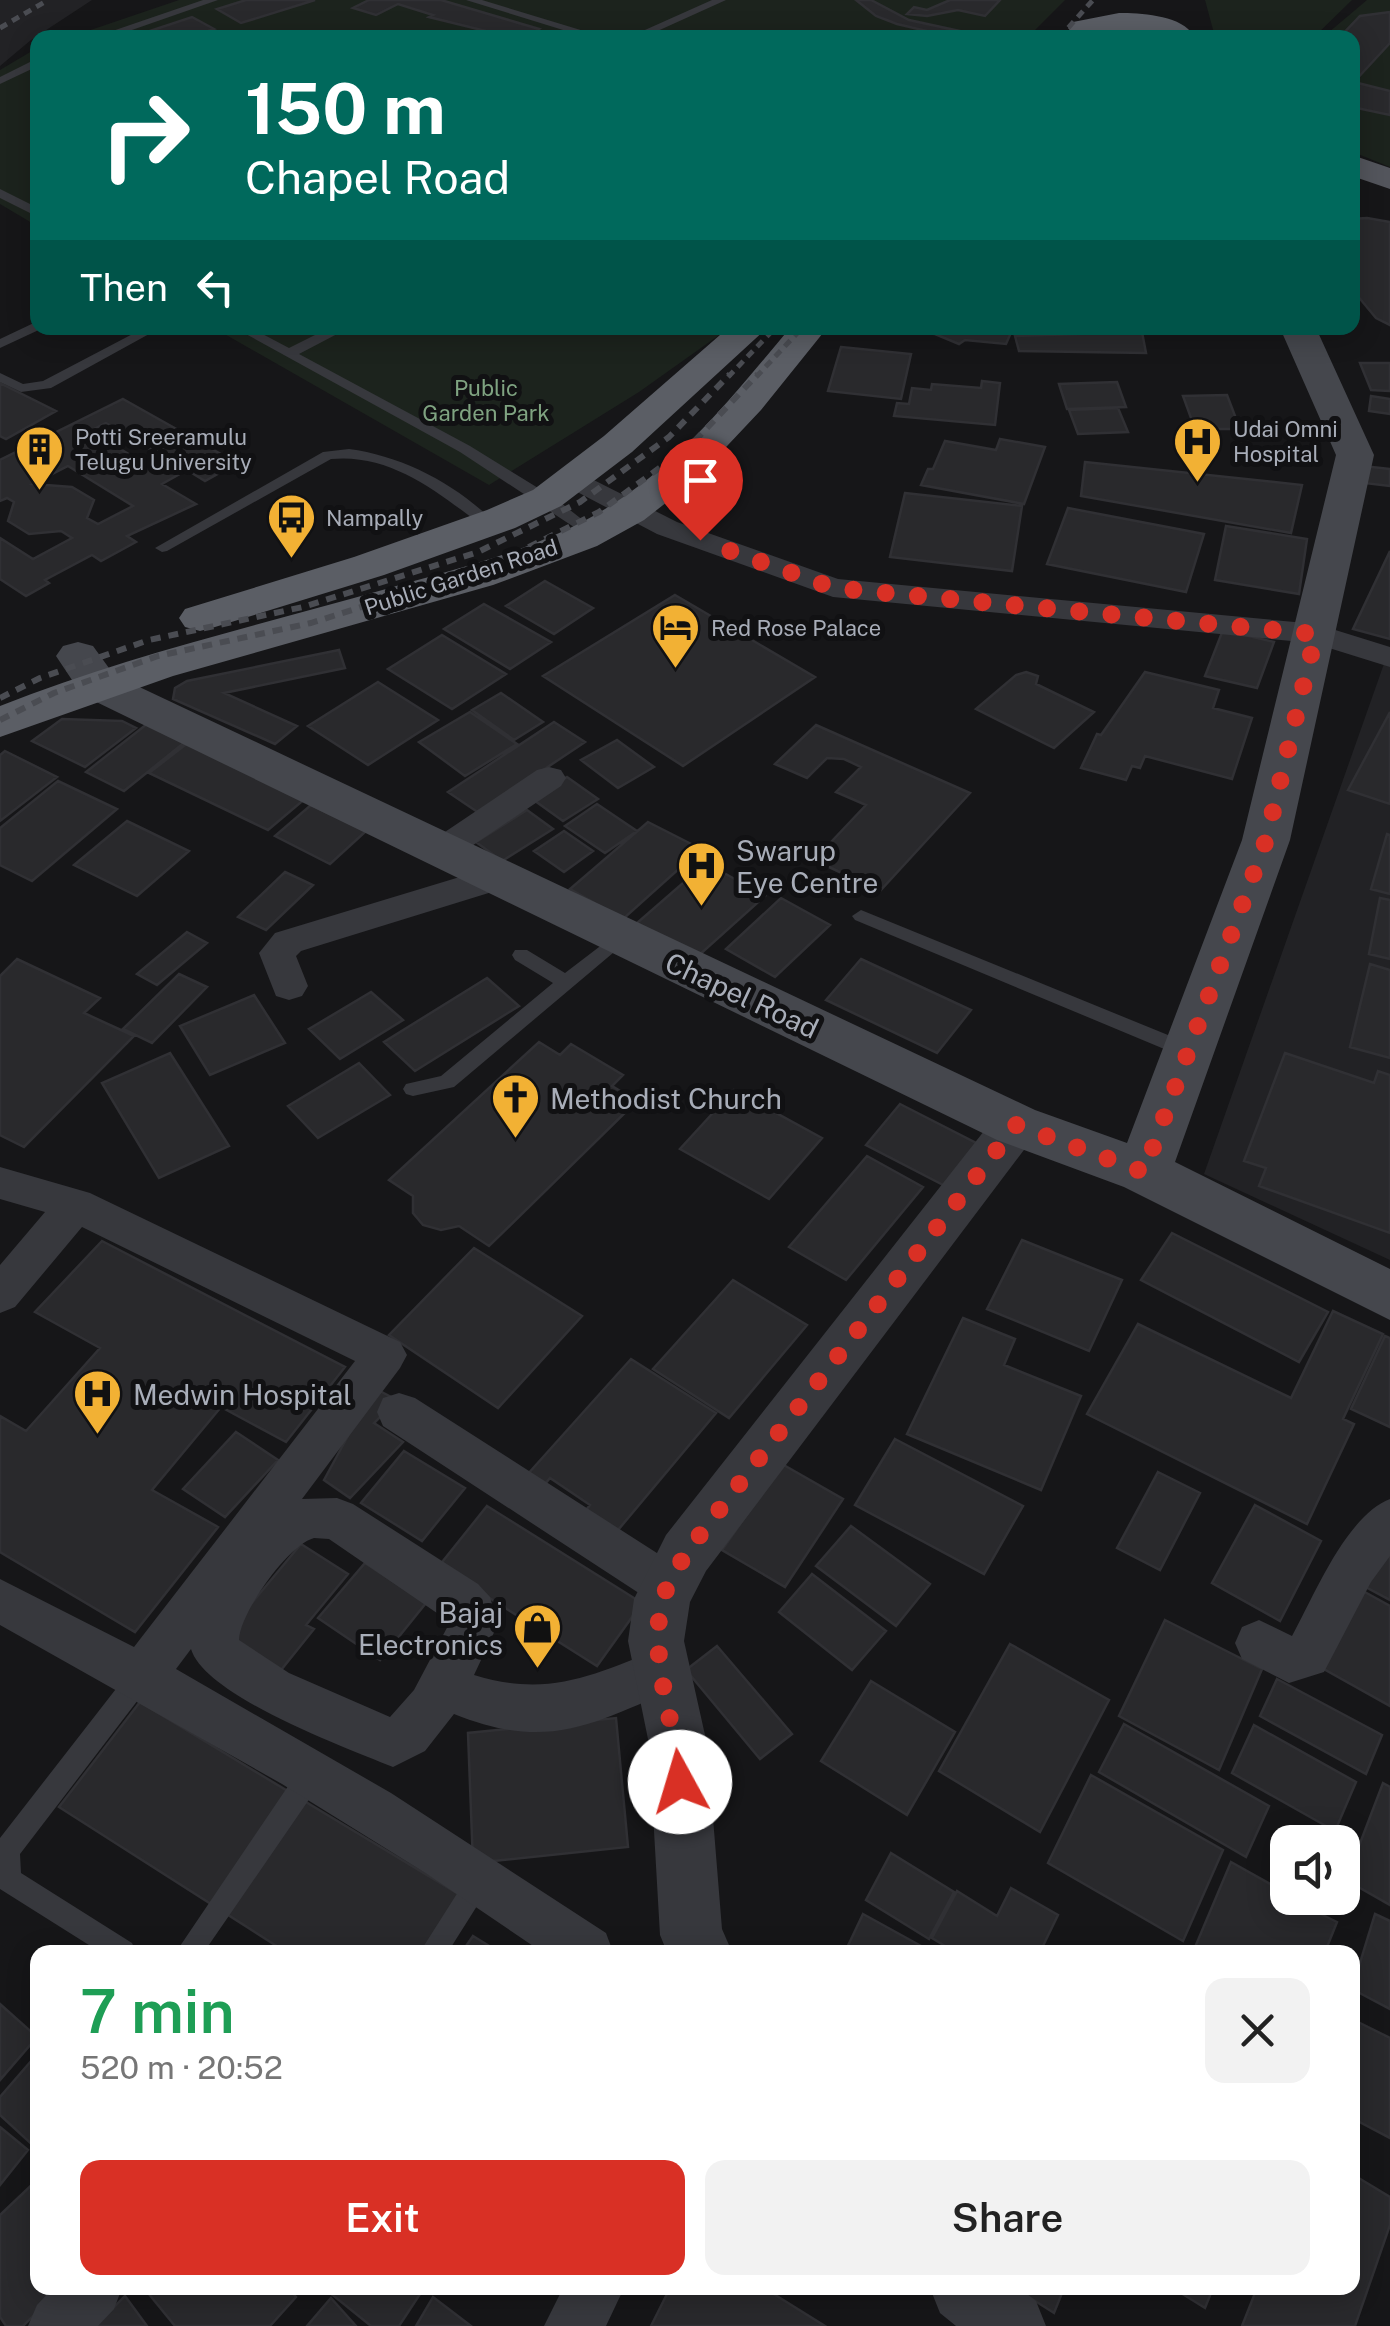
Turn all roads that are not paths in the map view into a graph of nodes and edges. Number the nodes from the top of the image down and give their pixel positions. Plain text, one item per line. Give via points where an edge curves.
1 (213, 0) edge
2 (471, 0) edge
3 (695, 0) edge
4 (721, 0) edge
5 (1098, 1) edge
6 (1176, 19) edge
7 (121, 30) edge
8 (574, 30) edge
9 (637, 30) edge
10 (640, 30) edge
11 (1082, 30) edge
12 (1086, 30) edge
13 (30, 64) edge
14 (0, 81) edge
15 (1360, 167) edge
16 (1390, 180) edge
17 (1360, 190) edge
18 (0, 194) edge
19 (1390, 200) edge
20 (30, 209) edge
21 (30, 330) edge
22 (139, 335) edge
23 (255, 335) edge
24 (325, 335) edge
25 (742, 335) edge
26 (803, 335) edge
27 (1301, 335) edge
28 (0, 344) edge
29 (290, 354) junction
30 (0, 377) edge
31 (560, 488) junction
32 (630, 512) junction
33 (489, 524) junction
34 (591, 532) junction
35 (162, 548) dead end
36 (1316, 634) junction
37 (1390, 657) edge
38 (88, 670) junction
39 (0, 686) edge
40 (0, 723) edge
41 (549, 778) dead end
42 (442, 850) junction
43 (496, 878) junction
44 (861, 916) dead end
45 (620, 937) junction
46 (521, 955) dead end
47 (568, 982) junction
48 (288, 986) dead end
49 (1189, 1051) junction
50 (414, 1088) dead end
51 (1016, 1125) junction
52 (1144, 1172) junction
53 (0, 1183) edge
54 (76, 1205) junction
55 (0, 1295) edge
56 (1390, 1296) edge
57 (399, 1412) dead end
58 (1390, 1520) edge
59 (668, 1586) junction
60 (0, 1602) edge
61 (1259, 1643) dead end
62 (662, 1671) junction
63 (142, 1675) junction
64 (442, 1686) junction
65 (310, 1776) junction
66 (482, 1877) junction
67 (112, 1945) edge
68 (194, 1945) edge
69 (438, 1945) edge
70 (577, 1945) edge
71 (696, 1945) edge
72 (86, 2295) edge
73 (591, 2295) edge
74 (973, 2295) edge
75 (58, 2326) edge
76 (574, 2326) edge
77 (1011, 2326) edge

1 - 7 lane
2 - 8 lane
3 - 9 lane
4 - 10 lane
5 - 6 highway via 1135,16
5 - 11 highway
6 - 12 highway via 1104,21
13 - 14 lane
15 - 16 main road
17 - 19 main road
18 - 20 lane
21 - 28 lane
22 - 30 lane via 46,385 21,388
23 - 29 lane
24 - 29 lane
25 - 31 highway
26 - 32 highway, Public Garden Road via 700,455
27 - 36 main road via 1355,455
29 - 31 lane
31 - 32 street
31 - 33 highway
31 - 34 lane
32 - 34 highway, Public Garden Road
32 - 36 street via 834,588
33 - 35 lane via 404,471 348,450
33 - 38 highway
34 - 38 highway, Public Garden Road via 501,568
36 - 37 street
36 - 49 main road via 1266,840
38 - 39 highway
38 - 40 highway
38 - 42 main road, Chapel Road
41 - 42 street
42 - 43 main road, Chapel Road
43 - 45 main road, Chapel Road
43 - 48 street via 288,942 277,953
44 - 49 lane
45 - 47 lane
45 - 51 main road, Chapel Road
46 - 47 lane
47 - 50 lane via 446,1082
49 - 52 main road
51 - 52 main road, Chapel Road
51 - 59 street via 686,1553
52 - 56 main road, Chapel Road
53 - 54 street
54 - 55 street
54 - 63 street via 385,1355
57 - 59 street
58 - 61 street via 1354,1567 1307,1656 1290,1660
59 - 62 street via 656,1641
60 - 63 street
62 - 64 street via 568,1709 537,1713 490,1706
62 - 71 street via 678,1744
63 - 65 street
63 - 67 lane via 7,1850 9,1880
64 - 64 street via 408,1736 393,1742 272,1690 216,1652 215,1620 292,1522 337,1519 472,1612 474,1624
65 - 66 street
65 - 68 lane
66 - 69 lane
66 - 70 street
72 - 75 street
73 - 76 street
74 - 77 street

